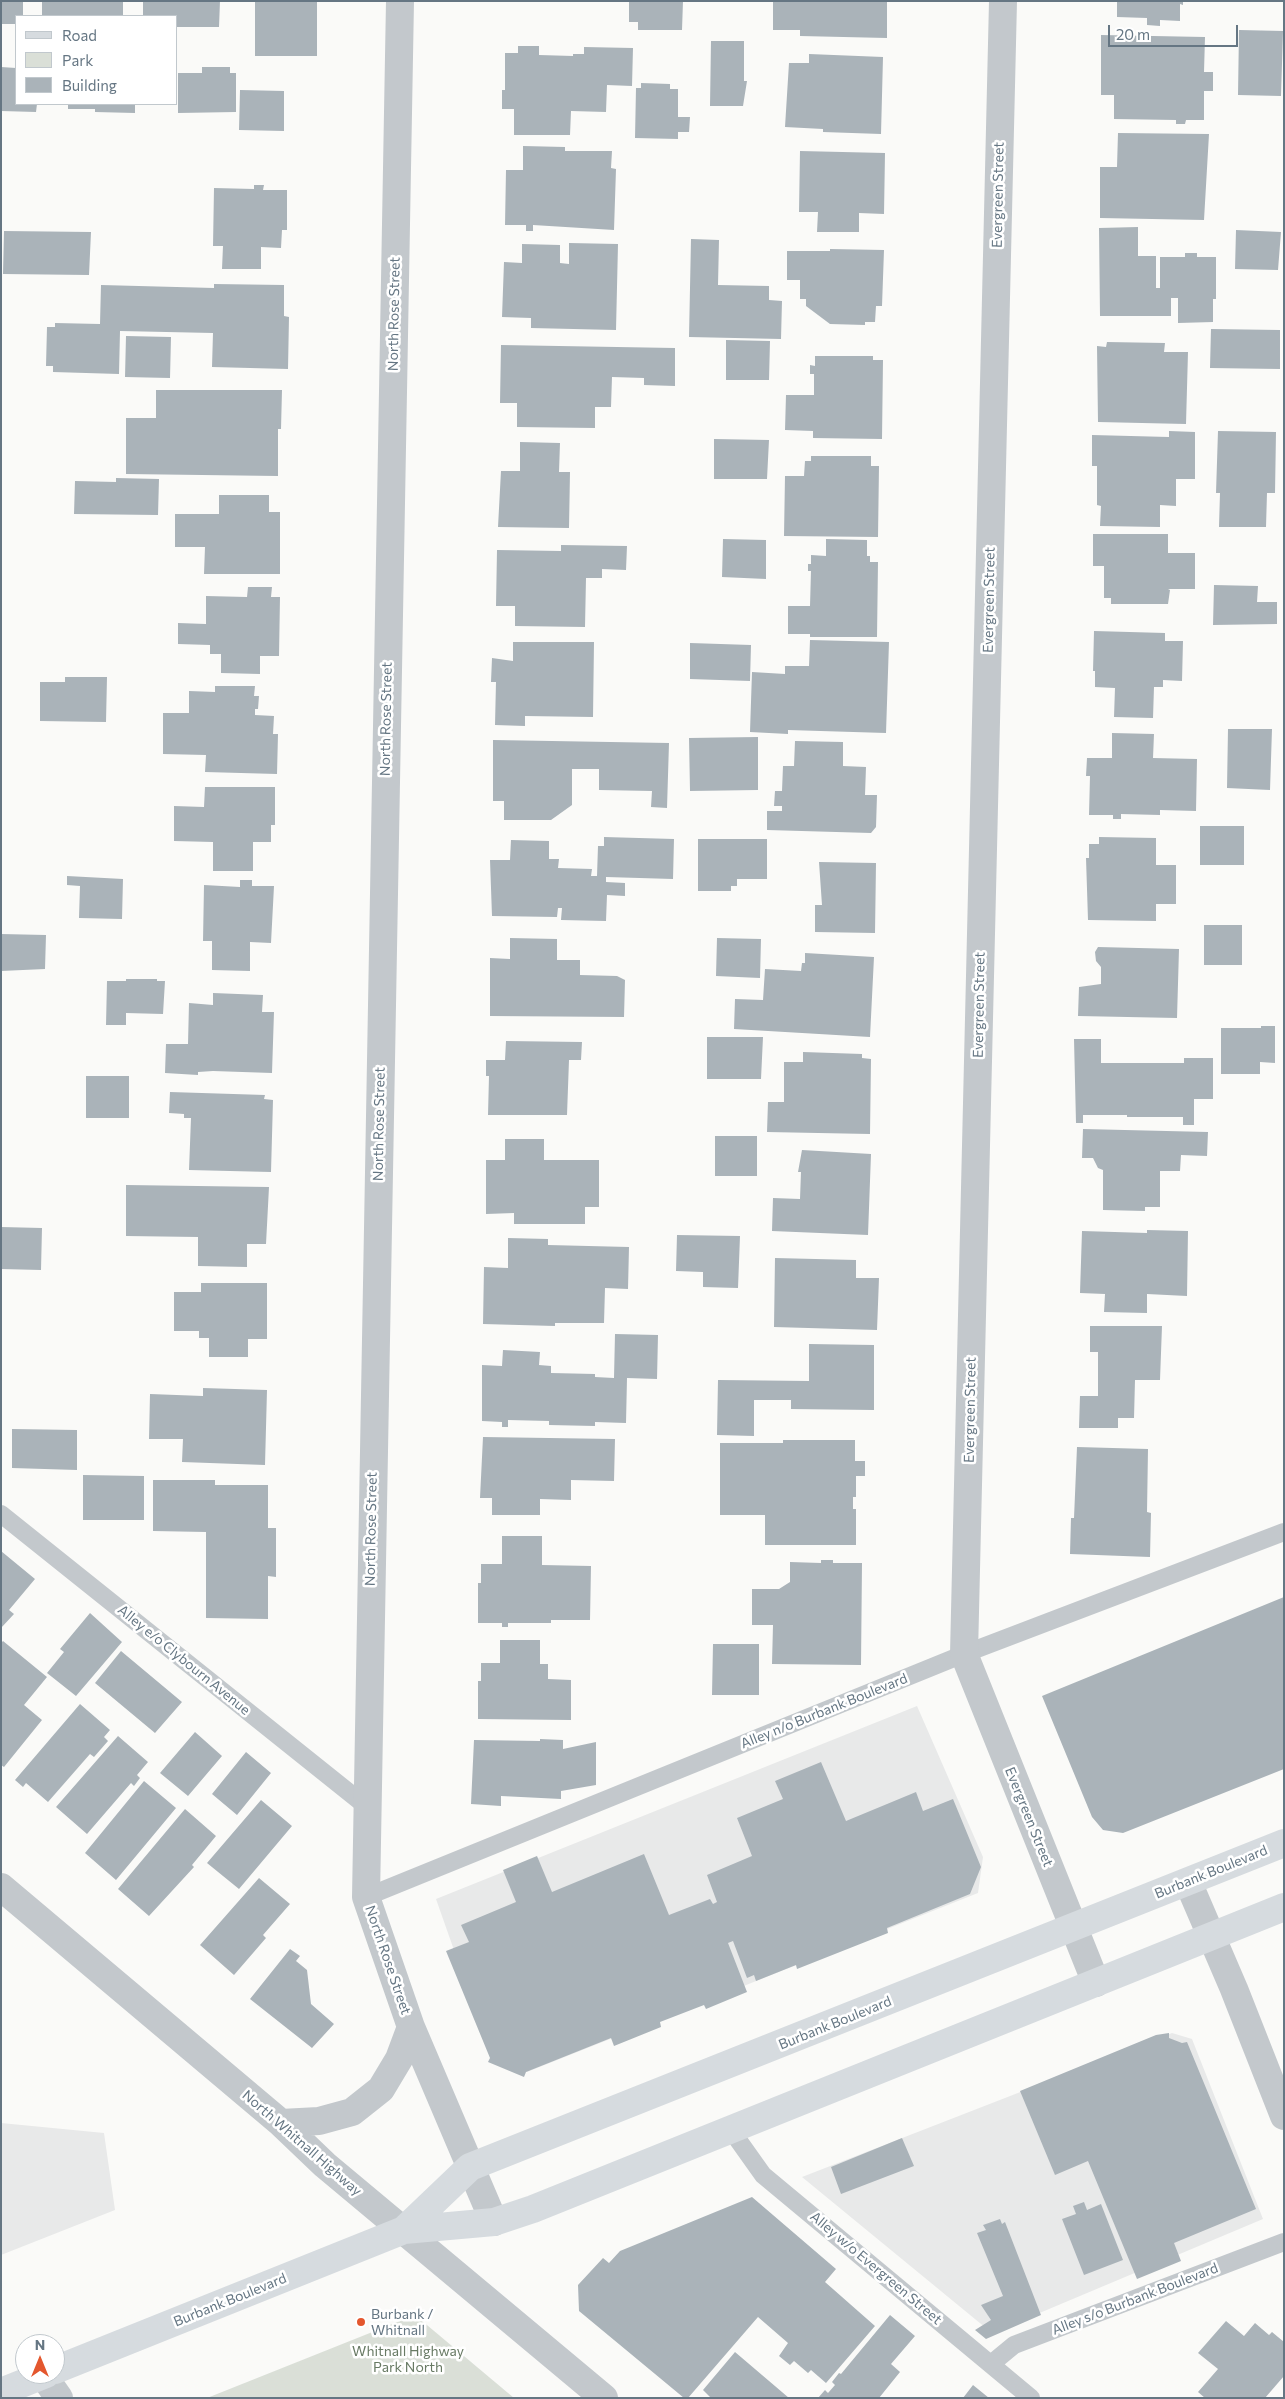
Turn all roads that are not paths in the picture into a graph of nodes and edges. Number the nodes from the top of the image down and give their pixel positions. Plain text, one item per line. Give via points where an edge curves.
1 (400, 1) edge
2 (1002, 1) edge
3 (1, 1514) edge
4 (1284, 1532) edge
5 (964, 1654) junction
6 (366, 1806) junction
7 (1284, 1843) edge
8 (1188, 1882) junction
9 (1, 1887) edge
10 (366, 1897) junction
11 (1284, 1907) edge
12 (1073, 1928) junction
13 (1211, 1937) junction
14 (1096, 1983) junction
15 (412, 2027) junction
16 (1284, 2116) edge
17 (281, 2123) junction
18 (731, 2130) junction
19 (470, 2167) junction
20 (494, 2222) junction
21 (404, 2230) junction
22 (1284, 2242) edge
23 (991, 2364) junction
24 (65, 2366) edge
25 (21, 2384) edge
26 (53, 2384) edge
27 (1, 2392) edge
28 (59, 2398) edge
29 (604, 2398) edge
30 (1031, 2398) edge

1 - 6 street, North Rose Street
2 - 5 street, Evergreen Street
3 - 6 lane, Alley e/o Clybourn Avenue
4 - 5 lane, Alley n/o Burbank Boulevard
5 - 10 lane, Alley n/o Burbank Boulevard
5 - 12 street, Evergreen Street
6 - 10 street, North Rose Street
7 - 8 main road, Burbank Boulevard
8 - 12 main road, Burbank Boulevard
8 - 13 street
9 - 17 street, North Whitnall Highway
10 - 15 street, North Rose Street
11 - 13 main road, Burbank Boulevard
12 - 14 street, Evergreen Street
12 - 19 main road, Burbank Boulevard
13 - 14 main road, Burbank Boulevard
13 - 16 street
14 - 18 main road, Burbank Boulevard
15 - 17 street via 399,2059 381,2089 352,2112 319,2121
15 - 19 street, North Rose Street
17 - 21 street, North Whitnall Highway via 325,2165
18 - 20 main road, Burbank Boulevard
18 - 23 lane, Alley w/o Evergreen Street via 763,2174
19 - 20 street, North Rose Street
19 - 21 main road, Burbank Boulevard
20 - 21 main road, Burbank Boulevard
21 - 24 main road, Burbank Boulevard
21 - 29 street, North Whitnall Highway
22 - 23 lane, Alley s/o Burbank Boulevard via 1014,2346
23 - 30 lane, Alley w/o Evergreen Street
25 - 27 main road, Burbank Boulevard
26 - 28 street

